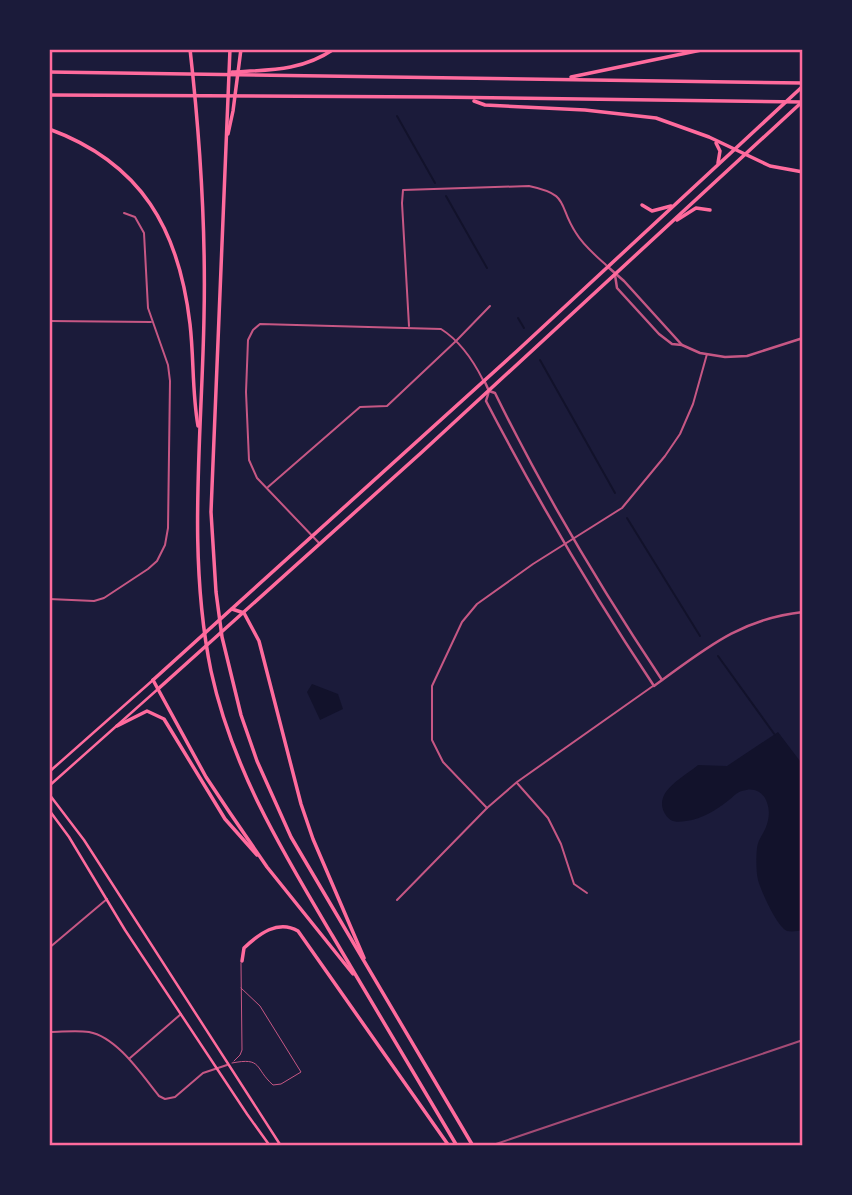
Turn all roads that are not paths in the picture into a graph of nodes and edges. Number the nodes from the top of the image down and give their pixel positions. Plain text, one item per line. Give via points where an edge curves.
1 (334, 49) edge
2 (706, 49) edge
3 (190, 50) edge
4 (230, 51) edge
5 (241, 51) edge
6 (49, 72) edge
7 (199, 74) junction
8 (562, 79) junction
9 (803, 85) edge
10 (49, 95) edge
11 (467, 99) junction
12 (803, 102) edge
13 (49, 129) edge
14 (709, 136) junction
15 (225, 143) junction
16 (733, 149) junction
17 (744, 155) junction
18 (718, 163) junction
19 (803, 172) edge
20 (678, 201) junction
21 (642, 205) dead end
22 (710, 211) dead end
23 (124, 213) dead end
24 (664, 229) junction
25 (608, 267) junction
26 (615, 275) junction
27 (489, 306) dead end
28 (49, 321) edge
29 (152, 322) junction
30 (409, 328) junction
31 (803, 338) edge
32 (456, 341) junction
33 (682, 345) junction
34 (708, 354) junction
35 (484, 380) junction
36 (489, 391) junction
37 (200, 435) junction
38 (267, 488) junction
39 (312, 537) junction
40 (573, 540) junction
41 (320, 544) junction
42 (564, 545) junction
43 (49, 599) edge
44 (232, 609) junction
45 (803, 612) edge
46 (244, 613) junction
47 (153, 680) junction
48 (662, 680) junction
49 (654, 686) junction
50 (158, 689) junction
51 (117, 726) junction
52 (49, 772) edge
53 (517, 782) junction
54 (49, 786) edge
55 (49, 794) edge
56 (487, 808) junction
57 (49, 810) edge
58 (267, 867) junction
59 (586, 893) dead end
60 (108, 899) junction
61 (397, 900) dead end
62 (49, 948) edge
63 (242, 961) joint
64 (370, 973) junction
65 (359, 981) junction
66 (242, 988) junction
67 (181, 1014) junction
68 (49, 1032) edge
69 (129, 1059) junction
70 (230, 1064) junction
71 (216, 1067) junction
72 (456, 1145) edge
73 (270, 1146) edge
74 (281, 1146) edge
75 (449, 1146) edge
76 (473, 1146) edge

1 - 7 main road via 300,66
2 - 8 main road
3 - 37 main road via 205,272
4 - 15 main road
5 - 15 main road
6 - 7 main road
7 - 8 main road
8 - 9 main road
9 - 16 main road
10 - 11 main road
11 - 12 main road
11 - 14 main road via 485,105 656,118
12 - 17 main road
13 - 37 main road via 74,138 114,163 132,180 164,228 184,284
14 - 16 main road
14 - 18 main road via 719,146
15 - 64 main road via 211,512 216,592 227,659 241,715 273,799
16 - 17 main road
16 - 18 main road
17 - 19 main road
17 - 24 main road
18 - 20 main road
20 - 21 main road via 656,210
20 - 25 main road
22 - 24 main road via 696,208
23 - 29 street via 135,217 144,233 146,298
24 - 26 main road
25 - 26 street
25 - 30 street via 576,234 558,196 548,190 529,186 403,190
25 - 35 main road
26 - 33 street
26 - 33 street via 617,288 646,320 673,344
26 - 36 main road
27 - 32 street
28 - 29 street
29 - 43 street via 170,381 167,537 157,561 114,592 94,601
30 - 32 street via 441,328
30 - 38 street via 260,324 253,330 248,340 246,392 249,460
31 - 34 street via 747,356
32 - 35 street
32 - 38 street via 387,406 360,407
33 - 34 street
34 - 40 street via 693,404 665,456 622,508
35 - 36 street
35 - 39 main road
36 - 40 street via 495,393
36 - 41 main road
36 - 42 street via 486,401
37 - 65 main road via 196,528 200,604 226,727 279,846
38 - 39 street
39 - 41 street
39 - 44 main road
40 - 42 street
40 - 48 street
41 - 46 main road
42 - 49 street
42 - 56 street via 472,608 432,686 434,748
44 - 46 main road
44 - 47 main road
45 - 48 street via 764,619 734,631
46 - 50 main road
46 - 64 main road via 259,641 313,839
47 - 50 main road
47 - 52 main road
48 - 49 street
49 - 53 street
50 - 51 main road
50 - 58 main road via 206,778
51 - 54 main road
51 - 58 main road via 147,711 164,719 225,819
53 - 56 street
53 - 59 street via 548,818 574,884
55 - 70 main road
56 - 61 street
57 - 60 main road
58 - 65 main road
60 - 62 street
60 - 67 main road
63 - 66 lane
63 - 75 main road via 244,948 271,929 288,926 298,931
64 - 76 main road
65 - 72 main road
66 - 70 lane via 242,1049
66 - 70 lane via 260,1006 301,1072 273,1084 253,1061
67 - 69 street
67 - 71 main road
68 - 69 street via 93,1033
69 - 71 street via 165,1099 175,1097
70 - 71 street
70 - 74 main road
71 - 73 main road

